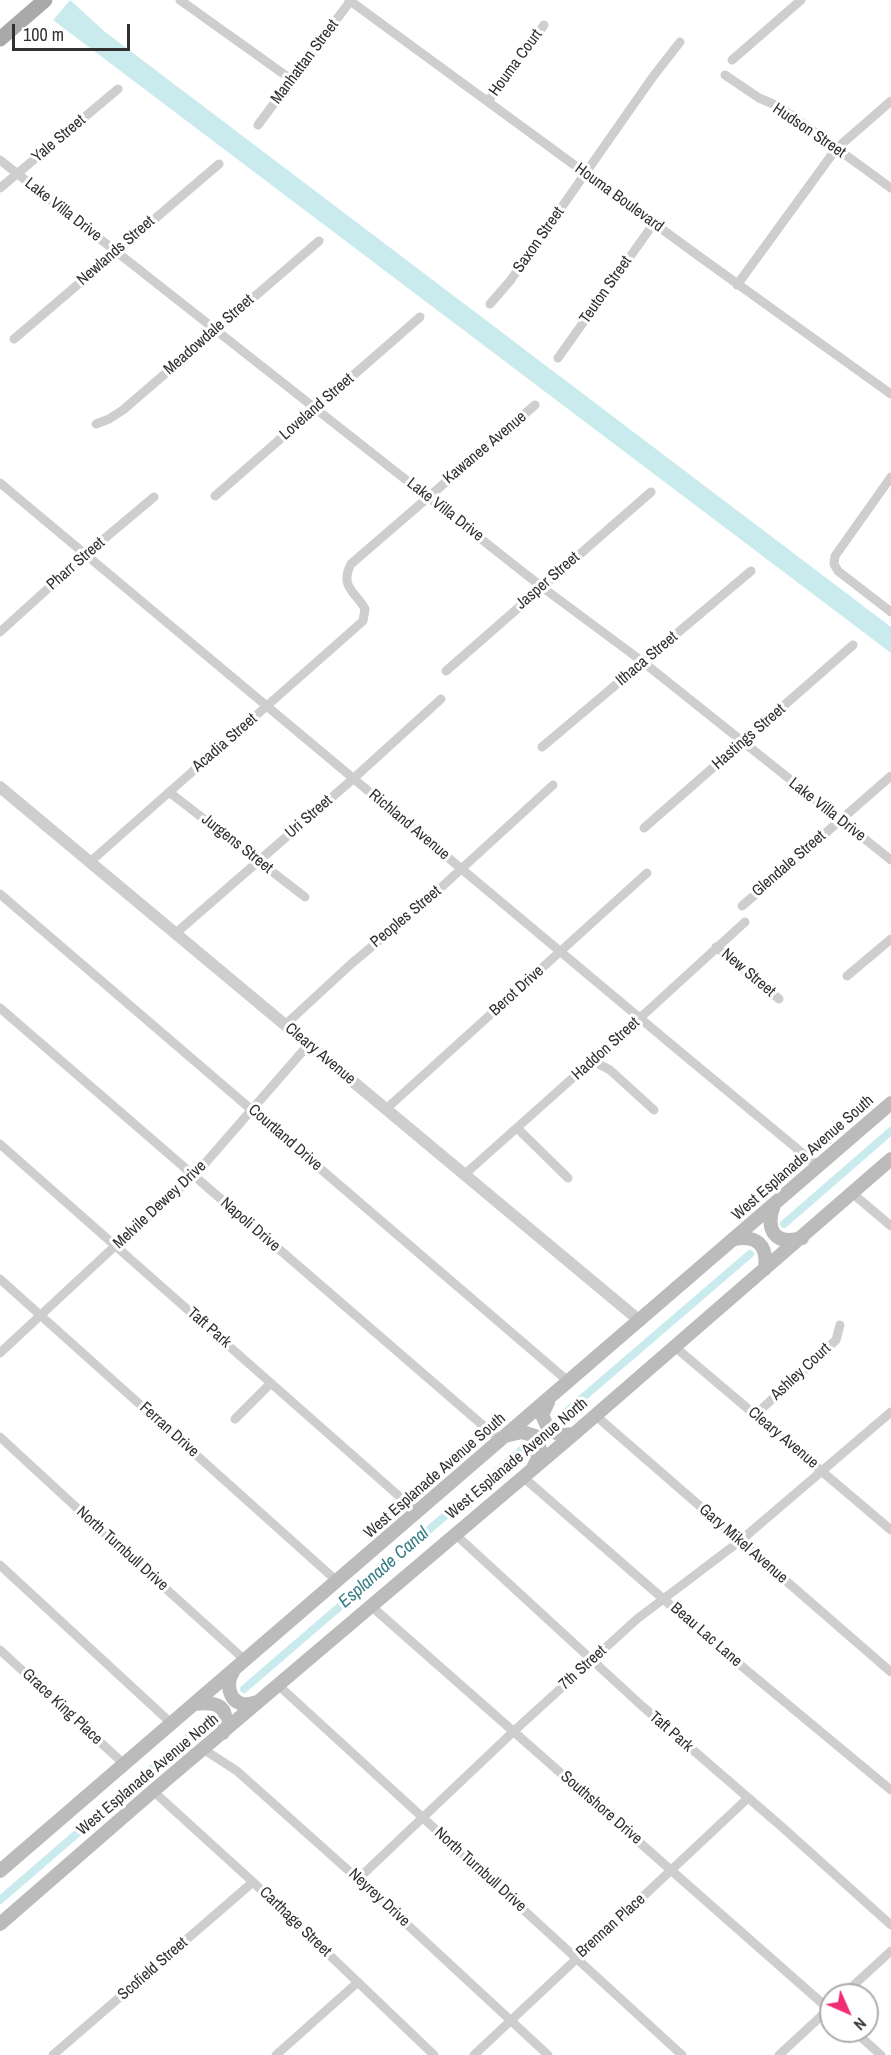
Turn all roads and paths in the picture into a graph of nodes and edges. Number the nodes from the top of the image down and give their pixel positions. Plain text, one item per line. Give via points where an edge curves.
1 (45, 0) edge
2 (180, 0) edge
3 (350, 0) edge
4 (801, 0) edge
5 (544, 25) dead end
6 (0, 39) edge
7 (680, 42) dead end
8 (732, 60) dead end
9 (725, 75) dead end
10 (292, 80) junction
11 (118, 89) dead end
12 (488, 101) junction
13 (891, 101) edge
14 (258, 125) dead end
15 (836, 148) junction
16 (0, 160) edge
17 (219, 164) dead end
18 (586, 173) junction
19 (17, 174) junction
20 (0, 188) edge
21 (891, 188) edge
22 (654, 223) junction
23 (320, 241) dead end
24 (116, 252) junction
25 (737, 285) junction
26 (490, 304) dead end
27 (420, 318) dead end
28 (215, 330) junction
29 (15, 339) dead end
30 (558, 358) dead end
31 (891, 394) edge
32 (535, 405) dead end
33 (316, 408) junction
34 (96, 424) dead end
35 (891, 477) edge
36 (0, 483) edge
37 (651, 492) dead end
38 (215, 495) dead end
39 (428, 496) junction
40 (154, 497) dead end
41 (86, 554) junction
42 (751, 571) dead end
43 (542, 587) junction
44 (891, 612) edge
45 (360, 624) joint
46 (0, 632) edge
47 (853, 645) dead end
48 (643, 662) junction
49 (446, 671) dead end
50 (441, 699) dead end
51 (266, 706) junction
52 (742, 742) junction
53 (542, 747) dead end
54 (891, 776) edge
55 (354, 778) junction
56 (553, 785) dead end
57 (0, 787) edge
58 (169, 792) junction
59 (839, 820) junction
60 (644, 828) dead end
61 (891, 860) edge
62 (259, 861) junction
63 (90, 862) junction
64 (461, 869) junction
65 (647, 873) dead end
66 (0, 894) edge
67 (305, 897) dead end
68 (742, 906) dead end
69 (744, 922) dead end
70 (176, 933) junction
71 (891, 939) edge
72 (716, 947) junction
73 (561, 951) junction
74 (847, 976) dead end
75 (779, 999) dead end
76 (0, 1008) edge
77 (640, 1018) junction
78 (285, 1025) junction
79 (309, 1044) junction
80 (593, 1060) junction
81 (891, 1103) edge
82 (386, 1109) junction
83 (654, 1110) dead end
84 (253, 1111) junction
85 (517, 1128) junction
86 (0, 1144) edge
87 (891, 1159) edge
88 (819, 1166) junction
89 (465, 1174) junction
90 (194, 1176) junction
91 (568, 1178) dead end
92 (852, 1193) junction
93 (774, 1205) junction
94 (891, 1226) edge
95 (802, 1238) junction
96 (734, 1239) junction
97 (116, 1246) junction
98 (765, 1269) junction
99 (0, 1279) edge
100 (41, 1316) junction
101 (640, 1321) junction
102 (840, 1325) dead end
103 (675, 1347) junction
104 (0, 1353) edge
105 (569, 1382) junction
106 (271, 1383) junction
107 (548, 1400) junction
108 (891, 1412) edge
109 (595, 1415) junction
110 (755, 1415) junction
111 (235, 1419) dead end
112 (574, 1434) junction
113 (0, 1437) edge
114 (504, 1438) junction
115 (821, 1471) junction
116 (529, 1472) junction
117 (417, 1512) junction
118 (891, 1530) edge
119 (455, 1534) junction
120 (740, 1541) junction
121 (0, 1565) edge
122 (338, 1582) junction
123 (664, 1598) junction
124 (371, 1606) junction
125 (0, 1650) edge
126 (592, 1660) junction
127 (246, 1661) junction
128 (235, 1670) junction
129 (890, 1670) edge
130 (278, 1685) junction
131 (259, 1701) junction
132 (194, 1704) junction
133 (171, 1723) junction
134 (514, 1731) junction
135 (223, 1733) junction
136 (203, 1749) junction
137 (124, 1764) junction
138 (891, 1790) edge
139 (153, 1791) junction
140 (748, 1797) junction
141 (422, 1818) junction
142 (0, 1871) edge
143 (672, 1871) junction
144 (358, 1879) junction
145 (253, 1882) junction
146 (0, 1924) edge
147 (891, 1925) edge
148 (891, 1951) edge
149 (576, 1958) junction
150 (358, 1982) junction
151 (856, 1983) edge
152 (819, 1999) edge
153 (819, 2019) edge
154 (511, 2021) junction
155 (868, 2043) edge
156 (57, 2054) edge
157 (276, 2055) edge
158 (434, 2055) edge
159 (474, 2055) edge
160 (548, 2055) edge
161 (682, 2055) edge
162 (779, 2055) edge
163 (881, 2055) edge

1 - 6 main road
2 - 10 street
3 - 10 street, Manhattan Street
3 - 12 street, Houma Boulevard
4 - 8 street
5 - 12 street, Houma Court
7 - 18 street
9 - 15 street, Hudson Street via 780,107
10 - 14 street, Manhattan Street
11 - 19 street, Yale Street
12 - 18 street, Houma Boulevard
13 - 15 street
15 - 21 street, Hudson Street
15 - 25 street
16 - 19 street, Lake Villa Drive
17 - 24 street, Newlands Street
18 - 22 street, Houma Boulevard
18 - 26 street, Saxon Street
19 - 20 street, Yale Street
19 - 24 street, Lake Villa Drive
22 - 25 street, Houma Boulevard
22 - 30 street, Teuton Street
23 - 28 street, Meadowdale Street
24 - 28 street, Lake Villa Drive
24 - 29 street, Newlands Street
25 - 31 street, Houma Boulevard
27 - 33 street, Loveland Street
28 - 33 street, Lake Villa Drive
28 - 34 street, Meadowdale Street via 123,410
32 - 39 street, Kawanee Avenue
33 - 38 street, Loveland Street
33 - 39 street, Lake Villa Drive
35 - 44 street via 835,556 834,564
36 - 41 street, Richland Avenue
37 - 43 street, Jasper Street
39 - 43 street, Lake Villa Drive
39 - 45 street, Kawanee Avenue via 351,564 348,588 366,613
40 - 41 street, Pharr Street
41 - 46 street, Pharr Street
41 - 51 street, Richland Avenue
42 - 48 street, Ithaca Street
43 - 48 street, Lake Villa Drive
43 - 49 street, Jasper Street
45 - 51 street, Acadia Street
47 - 52 street, Hastings Street
48 - 52 street, Lake Villa Drive
48 - 53 street, Ithaca Street
50 - 55 street, Uri Street
51 - 55 street, Richland Avenue
51 - 58 street, Acadia Street
52 - 59 street, Lake Villa Drive
52 - 60 street, Hastings Street
54 - 59 street, Glendale Street
55 - 62 street, Uri Street
55 - 64 street, Richland Avenue
56 - 64 street, Peoples Street
57 - 63 street, Cleary Avenue
58 - 62 street, Jurgens Street
58 - 63 street, Acadia Street
59 - 61 street, Lake Villa Drive
59 - 68 street, Glendale Street
62 - 67 street, Jurgens Street
62 - 70 street, Uri Street
63 - 70 street, Cleary Avenue
64 - 73 street, Richland Avenue
64 - 78 street, Peoples Street
65 - 73 street, Berot Drive
66 - 84 street, Courtland Drive
69 - 72 street, Haddon Street
70 - 78 street, Cleary Avenue
71 - 74 street
72 - 75 street, New Street
72 - 77 street, Haddon Street
73 - 77 street, Richland Avenue
73 - 82 street, Berot Drive
76 - 90 street, Napoli Drive
77 - 80 street, Haddon Street
77 - 88 street, Richland Avenue
78 - 79 street, Cleary Avenue
79 - 82 street, Cleary Avenue
79 - 84 street, Melvile Dewey Drive
80 - 83 street via 610,1070
80 - 85 street, Haddon Street
81 - 88 main road, West Esplanade Avenue South
82 - 89 street, Cleary Avenue
84 - 90 street, Melvile Dewey Drive
84 - 105 street, Courtland Drive
85 - 89 street, Haddon Street
85 - 91 street
86 - 97 street, Taft Park
87 - 92 main road, West Esplanade Avenue North
88 - 93 main road, West Esplanade Avenue South
89 - 101 street, Cleary Avenue
90 - 97 street, Melvile Dewey Drive
90 - 114 street, Napoli Drive
92 - 94 street
92 - 95 main road, West Esplanade Avenue North
93 - 95 main road via 772,1231 783,1240
93 - 96 main road, West Esplanade Avenue South
95 - 98 main road, West Esplanade Avenue North
96 - 98 main road via 752,1239 761,1245
96 - 101 main road, West Esplanade Avenue South
97 - 100 street, Melvile Dewey Drive
97 - 106 street, Taft Park
98 - 103 main road, West Esplanade Avenue North
99 - 100 street, Ferran Drive
100 - 104 street, Melvile Dewey Drive
100 - 122 street, Ferran Drive
101 - 105 main road, West Esplanade Avenue South
102 - 110 street, Ashley Court via 836,1340
103 - 109 main road, West Esplanade Avenue North
103 - 110 street, Cleary Avenue
105 - 107 main road, West Esplanade Avenue South
106 - 111 street
106 - 117 street, Taft Park
107 - 112 main road via 542,1415 549,1430 561,1435
107 - 114 main road, West Esplanade Avenue South
108 - 115 street, 7th Street
109 - 112 main road, West Esplanade Avenue North
109 - 120 street, Gary Mikel Avenue
110 - 115 street, Cleary Avenue
112 - 116 main road, West Esplanade Avenue North
113 - 127 street, North Turnbull Drive
114 - 116 main road via 522,1432 535,1436 540,1452
114 - 117 main road, West Esplanade Avenue South
115 - 118 street, Cleary Avenue
115 - 120 street, 7th Street
116 - 119 main road, West Esplanade Avenue North
116 - 123 street, Beau Lac Lane
117 - 122 main road, West Esplanade Avenue South
119 - 124 main road, West Esplanade Avenue North
119 - 126 street, Taft Park
120 - 123 street, 7th Street
120 - 129 street, Gary Mikel Avenue
121 - 133 street
122 - 127 main road, West Esplanade Avenue South
123 - 126 street, 7th Street
123 - 138 street, Beau Lac Lane
124 - 130 main road, West Esplanade Avenue North
124 - 134 street, Southshore Drive
125 - 137 street, Grace King Place
126 - 134 street, 7th Street
126 - 140 street, Taft Park
127 - 128 main road, West Esplanade Avenue South
128 - 131 main road via 229,1677 234,1701 247,1705
128 - 132 main road, West Esplanade Avenue South
130 - 131 main road, West Esplanade Avenue North
130 - 141 street, North Turnbull Drive
131 - 135 main road, West Esplanade Avenue North
132 - 133 main road, West Esplanade Avenue South
132 - 135 main road via 216,1703 222,1708 227,1721
133 - 137 main road, West Esplanade Avenue South
134 - 141 street, 7th Street
134 - 143 street, Southshore Drive
135 - 136 main road, West Esplanade Avenue North
136 - 139 main road, West Esplanade Avenue North
136 - 144 street, Neyrey Drive via 237,1771
137 - 142 main road, West Esplanade Avenue South
139 - 145 street, Carthage Street
139 - 146 main road, West Esplanade Avenue North
140 - 143 street, Brennan Place
140 - 147 street, Taft Park
141 - 144 street, 7th Street
141 - 149 street, North Turnbull Drive
143 - 149 street, Brennan Place
143 - 152 street, Southshore Drive
144 - 154 street, Neyrey Drive
145 - 150 street, Carthage Street
145 - 156 street, Scofield Street
148 - 151 street
149 - 154 street, Brennan Place
149 - 161 street, North Turnbull Drive
150 - 157 street
150 - 158 street, Carthage Street
153 - 162 street
154 - 159 street, Brennan Place
154 - 160 street, Neyrey Drive
155 - 163 street

